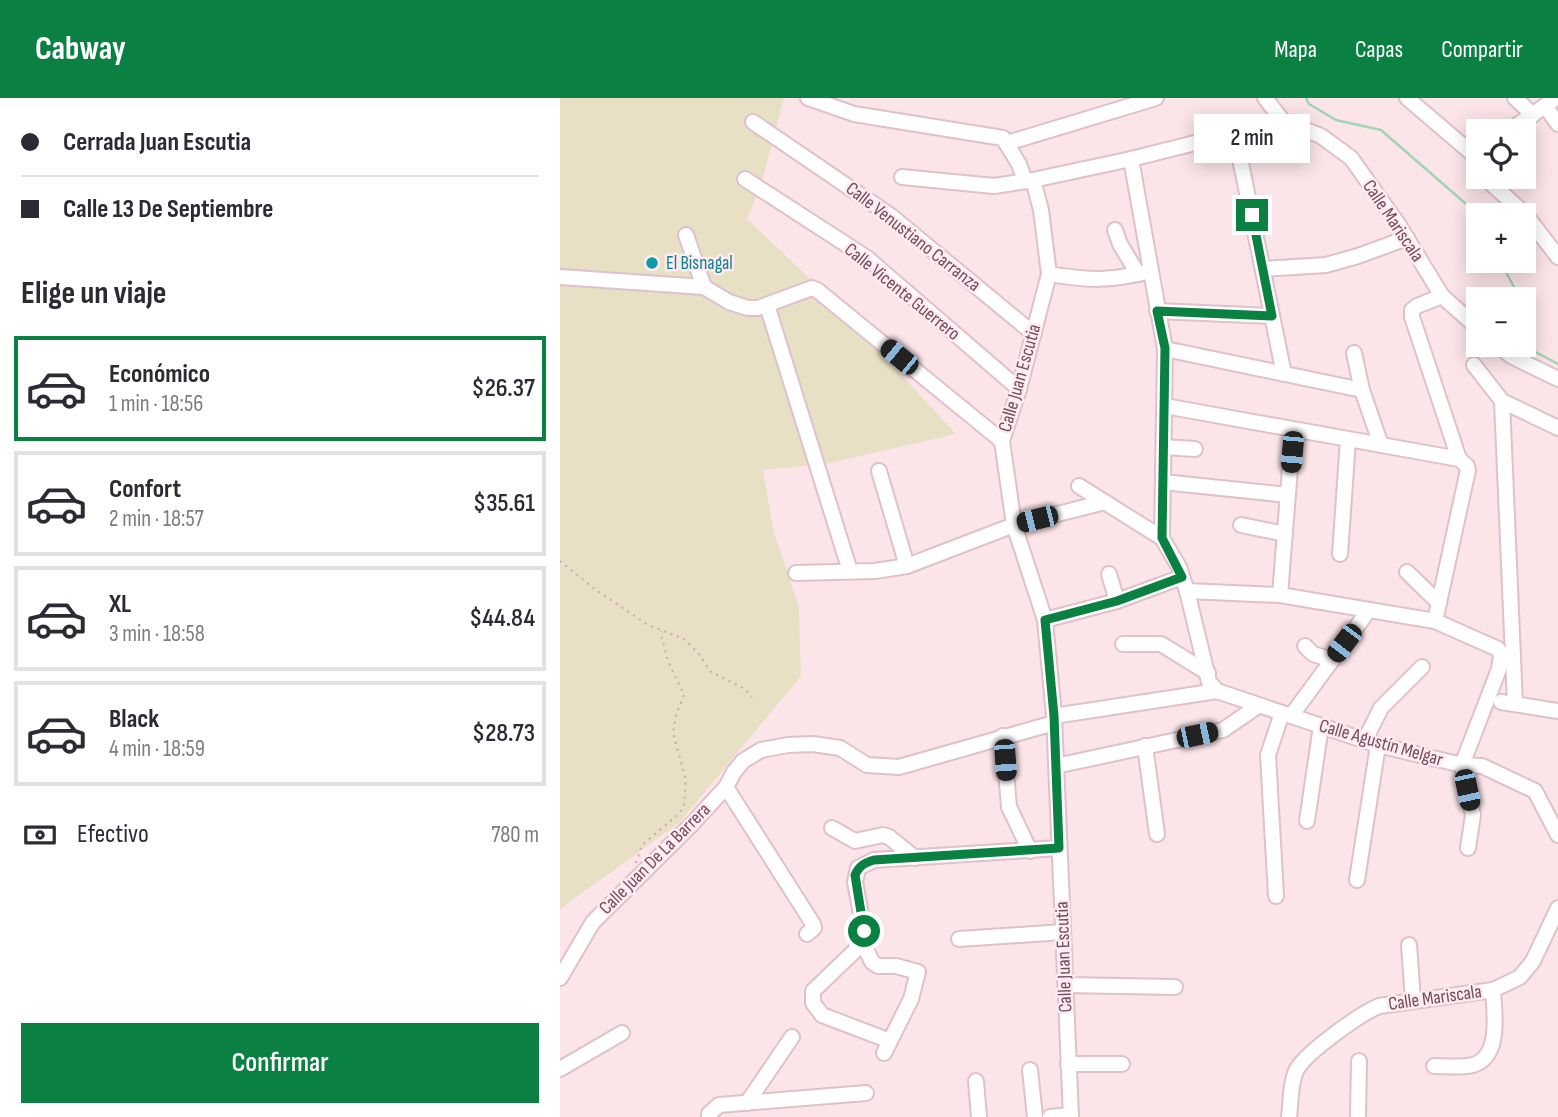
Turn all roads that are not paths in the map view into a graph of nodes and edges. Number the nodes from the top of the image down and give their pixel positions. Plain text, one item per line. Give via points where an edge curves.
1 (808, 98) edge
2 (1156, 98) edge
3 (1265, 98) edge
4 (1407, 98) edge
5 (1515, 98) edge
6 (1544, 106) edge
7 (1526, 119) edge
8 (753, 122) dead end
9 (1290, 123) junction
10 (1558, 124) edge
11 (1235, 134) junction
12 (1007, 143) junction
13 (1466, 151) edge
14 (1132, 159) junction
15 (902, 177) dead end
16 (745, 179) dead end
17 (1029, 181) junction
18 (1497, 189) edge
19 (1115, 230) dead end
20 (686, 235) dead end
21 (1407, 238) junction
22 (1558, 257) edge
23 (1263, 269) junction
24 (1144, 272) junction
25 (1049, 274) junction
26 (560, 277) edge
27 (704, 287) junction
28 (1442, 296) junction
29 (766, 305) junction
30 (1157, 311) junction
31 (1272, 316) junction
32 (1466, 317) edge
33 (1034, 334) junction
34 (1165, 348) junction
35 (1354, 353) dead end
36 (1513, 357) edge
37 (1474, 365) dead end
38 (1284, 374) junction
39 (1558, 379) edge
40 (1019, 389) junction
41 (1362, 390) junction
42 (1502, 401) junction
43 (1165, 406) junction
44 (1558, 428) edge
45 (1293, 430) junction
46 (1348, 440) junction
47 (1002, 441) junction
48 (1381, 445) junction
49 (1164, 447) junction
50 (1195, 449) dead end
51 (1459, 459) junction
52 (879, 471) dead end
53 (1163, 482) junction
54 (1079, 486) dead end
55 (1288, 495) junction
56 (1105, 502) junction
57 (1014, 524) junction
58 (1241, 525) dead end
59 (1285, 534) junction
60 (1162, 538) junction
61 (1340, 554) dead end
62 (907, 566) junction
63 (850, 571) junction
64 (1407, 572) dead end
65 (796, 573) dead end
66 (1109, 574) dead end
67 (1182, 577) junction
68 (1187, 591) junction
69 (1280, 595) junction
70 (1117, 601) junction
71 (1439, 603) junction
72 (1369, 610) junction
73 (1045, 620) junction
74 (1435, 621) junction
75 (1123, 644) dead end
76 (1305, 646) dead end
77 (1332, 660) junction
78 (1422, 667) dead end
79 (1211, 682) junction
80 (1258, 706) junction
81 (1558, 711) edge
82 (1286, 714) junction
83 (1054, 719) junction
84 (1321, 726) junction
85 (1003, 736) junction
86 (1372, 742) junction
87 (1145, 747) junction
88 (761, 750) joint
89 (1462, 765) junction
90 (1056, 766) junction
91 (726, 786) junction
92 (1307, 821) dead end
93 (832, 828) dead end
94 (1157, 834) dead end
95 (1558, 835) edge
96 (1059, 848) junction
97 (1468, 848) dead end
98 (1030, 851) junction
99 (915, 858) junction
100 (1357, 880) dead end
101 (1276, 896) dead end
102 (1558, 908) edge
103 (1063, 932) junction
104 (807, 934) dead end
105 (959, 939) dead end
106 (863, 943) junction
107 (1409, 945) dead end
108 (560, 978) edge
109 (1066, 985) junction
110 (1175, 987) dead end
111 (1493, 990) junction
112 (1413, 1000) junction
113 (622, 1032) dead end
114 (792, 1037) dead end
115 (1359, 1060) dead end
116 (1068, 1064) junction
117 (1122, 1064) dead end
118 (1434, 1066) dead end
119 (560, 1069) edge
120 (1031, 1070) dead end
121 (976, 1081) dead end
122 (866, 1093) dead end
123 (747, 1102) junction
124 (711, 1113) edge
125 (1071, 1116) edge
126 (979, 1117) edge
127 (1035, 1117) edge
128 (1050, 1117) edge
129 (1289, 1117) edge
130 (1358, 1117) edge

1 - 12 street via 855,114 1001,137
2 - 12 street
3 - 9 street, Calle Mariscala
4 - 13 street
5 - 6 street
6 - 7 street
6 - 10 street
8 - 33 street, Calle Venustiano Carranza via 891,216
9 - 11 street
9 - 21 street, Calle Mariscala via 1321,136 1351,158
11 - 14 street
11 - 23 street
12 - 17 street, Calle Juan Escutia
14 - 17 street
14 - 24 street
15 - 17 street via 994,186
16 - 40 street, Calle Vicente Guerrero via 867,258
17 - 25 street, Calle Juan Escutia via 1041,210
18 - 22 street via 1525,214
19 - 24 street via 1120,244
20 - 27 street
21 - 23 street via 1326,265
21 - 28 street, Calle Mariscala
23 - 31 street
24 - 25 street via 1103,280
24 - 30 street
25 - 33 street, Calle Juan Escutia
26 - 27 street
27 - 29 street via 748,308
28 - 32 street, Calle Mariscala
28 - 51 street via 1417,306 1412,317
29 - 47 street via 817,290
29 - 63 street
30 - 31 street
30 - 34 street
31 - 38 street
33 - 40 street, Calle Juan Escutia
34 - 38 street
34 - 43 street
35 - 41 street
36 - 39 street
37 - 42 street
38 - 41 street
40 - 47 street, Calle Juan Escutia
41 - 48 street
42 - 44 street
42 - 81 street via 1508,703
43 - 45 street
43 - 49 street
45 - 46 street
45 - 55 street
46 - 48 street
46 - 61 street
47 - 57 street, Calle Juan Escutia
48 - 51 street
49 - 50 street
49 - 53 street
51 - 71 street via 1468,470
52 - 62 street
53 - 55 street
53 - 60 street
54 - 56 street
55 - 59 street
56 - 57 street
56 - 60 street
57 - 62 street
57 - 73 street, Calle Juan Escutia
58 - 59 street
59 - 69 street
60 - 67 street
62 - 63 street
63 - 65 street
64 - 71 street
66 - 70 street
67 - 68 street
67 - 70 street
68 - 69 street
68 - 79 street
69 - 72 street
70 - 73 street
71 - 74 street
72 - 74 street
72 - 77 street
73 - 83 street, Calle Juan Escutia
74 - 89 street via 1498,649 1501,656
75 - 79 street via 1161,644
76 - 77 street
77 - 82 street
78 - 86 street via 1381,708
79 - 80 street, Calle Agustín Melgar
79 - 83 street, Calle Agustín Melgar
80 - 82 street, Calle Agustín Melgar
80 - 87 street via 1223,730
82 - 84 street, Calle Agustín Melgar
82 - 101 street via 1268,755
83 - 85 street, Calle Agustín Melgar
83 - 90 street, Calle Juan Escutia
84 - 86 street, Calle Agustín Melgar
84 - 92 street
85 - 88 street, Calle Agustín Melgar via 899,766 867,765 840,748 813,744
85 - 98 street via 1009,807
86 - 89 street, Calle Agustín Melgar
86 - 100 street
87 - 90 street
87 - 94 street
88 - 91 street, Calle Juan De La Barrera via 743,761
89 - 95 street, Calle Agustín Melgar via 1482,766 1531,787
89 - 97 street via 1473,816
90 - 96 street, Calle Juan Escutia
91 - 104 street via 813,924
91 - 108 street, Calle Juan De La Barrera via 593,922
93 - 99 street via 855,841 889,837
96 - 98 street
96 - 103 street, Calle Juan Escutia
98 - 99 street
99 - 106 street via 874,860 858,867 855,883
102 - 111 street, Calle Mariscala via 1533,961 1520,977
103 - 105 street
103 - 109 street, Calle Juan Escutia
106 - 106 street via 874,965 918,972 911,999 887,1047 822,1015 813,1003 813,991
107 - 112 street
109 - 110 street
109 - 116 street, Calle Juan Escutia
111 - 112 street, Calle Mariscala
111 - 118 street via 1492,1046 1476,1064
112 - 129 street, Calle Mariscala via 1364,1012 1306,1059 1294,1079
113 - 119 street
114 - 123 street
115 - 130 street
116 - 117 street
116 - 125 street, Calle Juan Escutia
120 - 127 street
121 - 126 street
122 - 123 street
123 - 124 street via 719,1105
125 - 128 street

